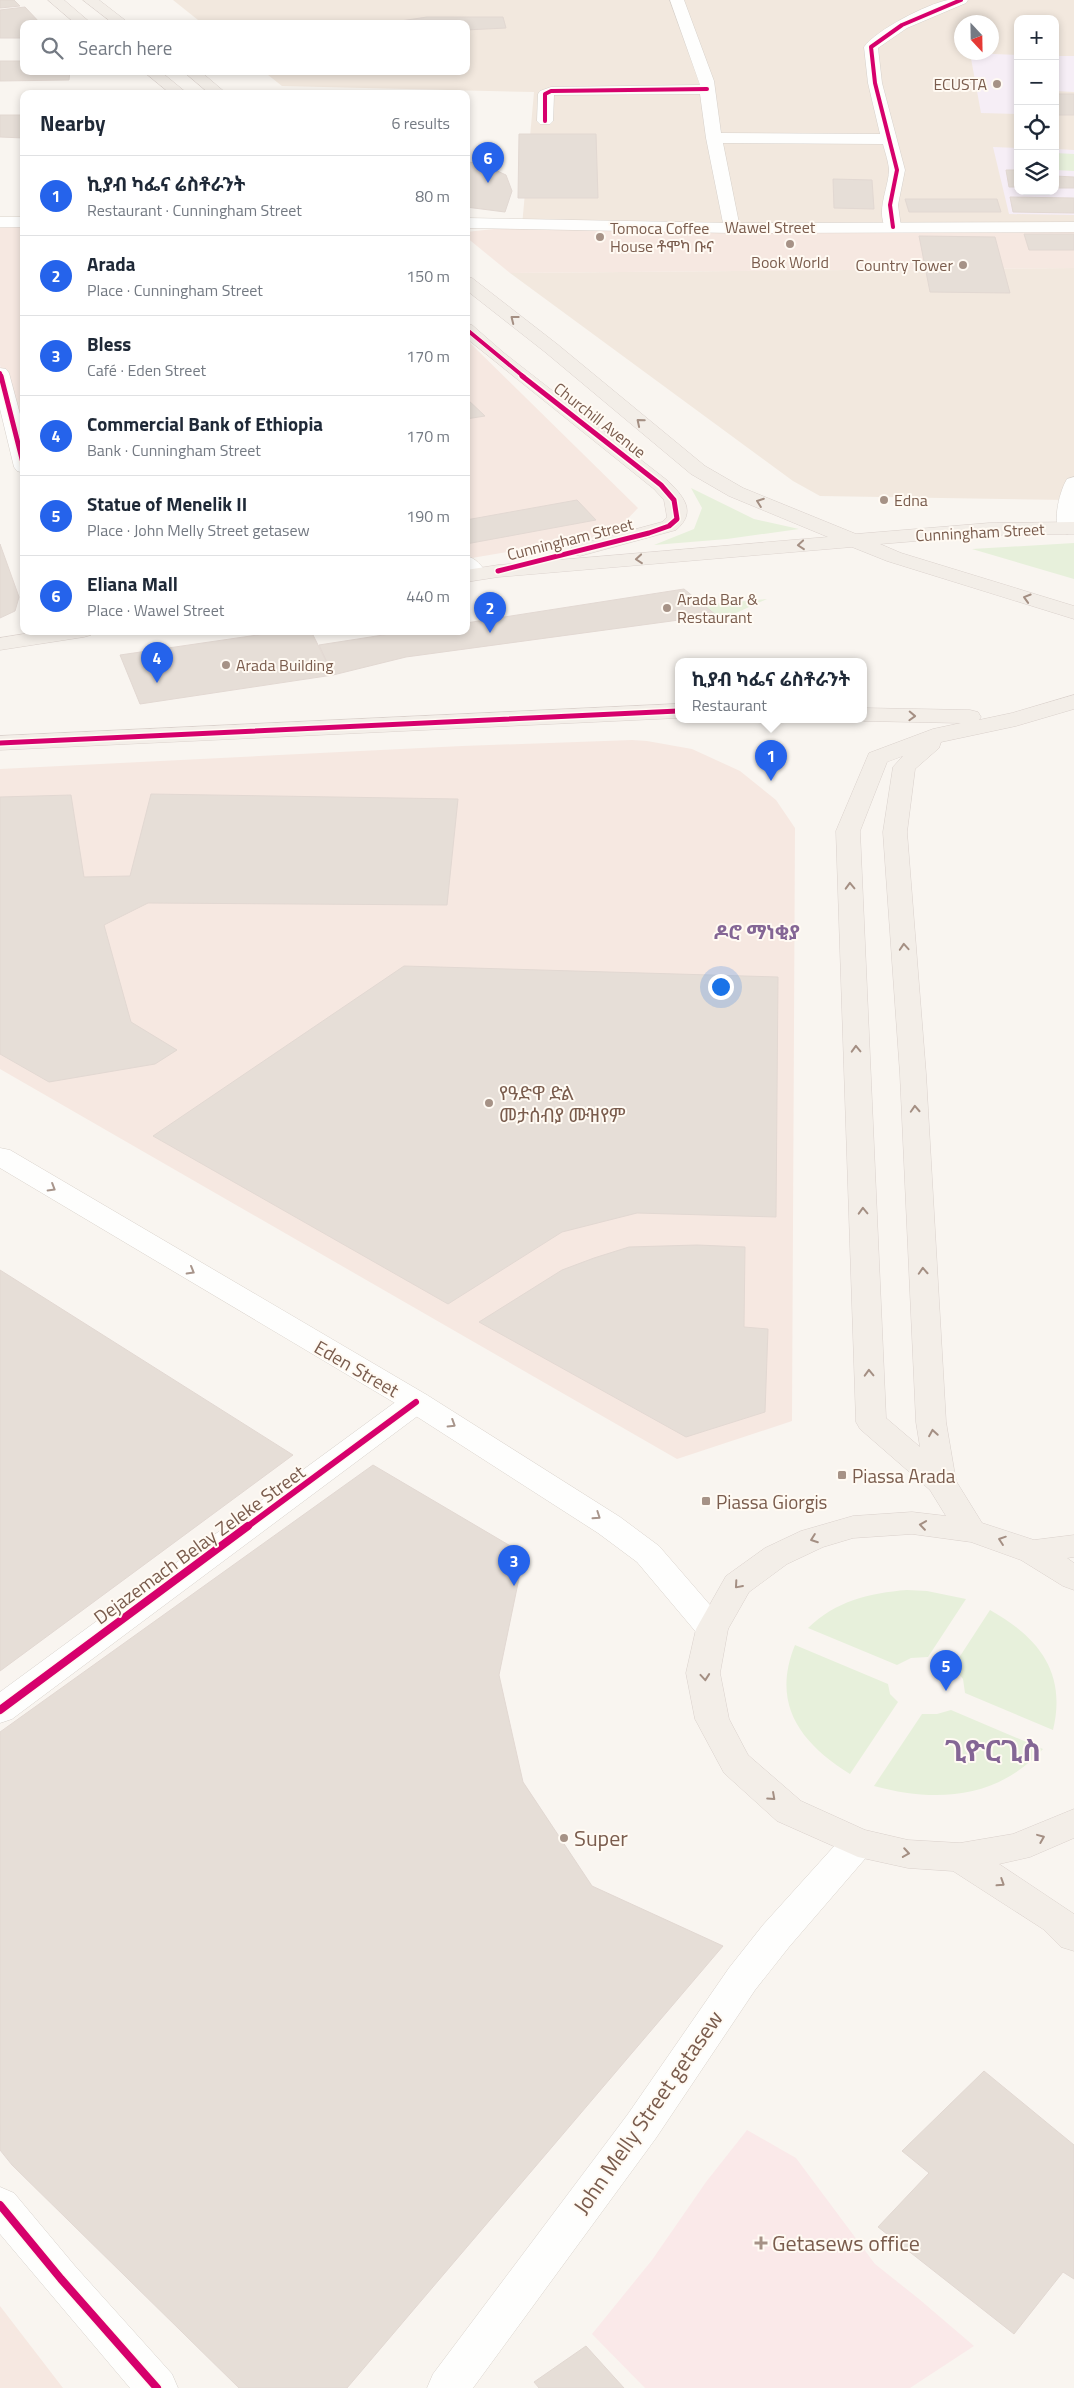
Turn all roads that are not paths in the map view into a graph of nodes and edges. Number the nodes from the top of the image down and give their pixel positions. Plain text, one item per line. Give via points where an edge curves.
1 (55, 0) edge
2 (90, 0) edge
3 (677, 0) edge
4 (961, 0) edge
5 (79, 20) edge
6 (118, 20) edge
7 (155, 75) edge
8 (195, 75) edge
9 (706, 89) junction
10 (176, 90) edge
11 (215, 90) edge
12 (545, 121) dead end
13 (714, 138) junction
14 (889, 139) junction
15 (0, 222) edge
16 (20, 222) edge
17 (470, 223) edge
18 (893, 227) junction
19 (1074, 227) edge
20 (732, 228) junction
21 (470, 285) edge
22 (470, 332) edge
23 (0, 373) edge
24 (20, 451) edge
25 (1074, 483) edge
26 (1071, 528) edge
27 (649, 533) joint
28 (854, 540) junction
29 (470, 570) edge
30 (498, 571) junction
31 (1074, 612) edge
32 (54, 635) edge
33 (0, 644) edge
34 (1074, 702) edge
35 (675, 711) edge
36 (867, 714) edge
37 (1016, 720) junction
38 (1074, 724) edge
39 (941, 734) junction
40 (0, 743) edge
41 (0, 1156) edge
42 (416, 1402) junction
43 (941, 1482) junction
44 (971, 1531) junction
45 (1074, 1546) edge
46 (1032, 1552) junction
47 (1074, 1578) edge
48 (712, 1630) junction
49 (0, 1710) edge
50 (1074, 1823) edge
51 (858, 1843) junction
52 (960, 1857) junction
53 (1074, 1936) edge
54 (0, 2205) edge
55 (157, 2388) edge
56 (448, 2388) edge

1 - 5 main road
2 - 6 main road
3 - 9 street via 708,81
4 - 14 street via 903,24 871,47 875,83
7 - 10 main road
8 - 11 main road
9 - 12 street via 551,91 546,94
9 - 13 street
13 - 14 street
13 - 20 street
14 - 18 street via 897,170 890,205
15 - 16 street
17 - 20 street, Wawel Street
18 - 19 street, Wawel Street
18 - 20 street, Wawel Street
28 -> 21 main road, Churchill Avenue via 751,499 698,470
22 - 27 main road, Churchill Avenue via 672,497 678,508 677,519 669,526
23 - 24 street
25 - 26 street via 1068,500
26 - 28 main road, Cunningham Street via 989,529
27 - 30 main road, Cunningham Street
28 -> 30 main road, Cunningham Street
31 -> 28 main road, Churchill Avenue via 894,557
29 - 30 main road, Cunningham Street
32 - 33 main road
34 - 37 main road
35 - 40 main road
36 -> 37 main road
37 - 38 main road
37 - 39 main road
43 -> 39 main road via 931,1422 914,1084 895,832 904,767
43 -> 39 main road via 871,1422 848,831 877,758
41 -> 42 street, Eden Street
42 -> 48 street, Eden Street via 625,1536 648,1554
42 - 49 street, Dejazemach Belay Zeleke Street
43 - 44 main road
46 -> 44 main road
44 -> 48 main road via 912,1523 853,1528 812,1539 776,1556 737,1584
45 - 46 main road
46 - 47 main road
48 -> 51 main road via 703,1674 712,1720 736,1764 788,1811
52 -> 50 main road via 1018,1847
51 -> 52 main road via 908,1854
51 - 56 street, John Melly Street getasew via 742,1979 642,2126
52 -> 53 main road via 1056,1919
54 - 55 street via 61,2280

